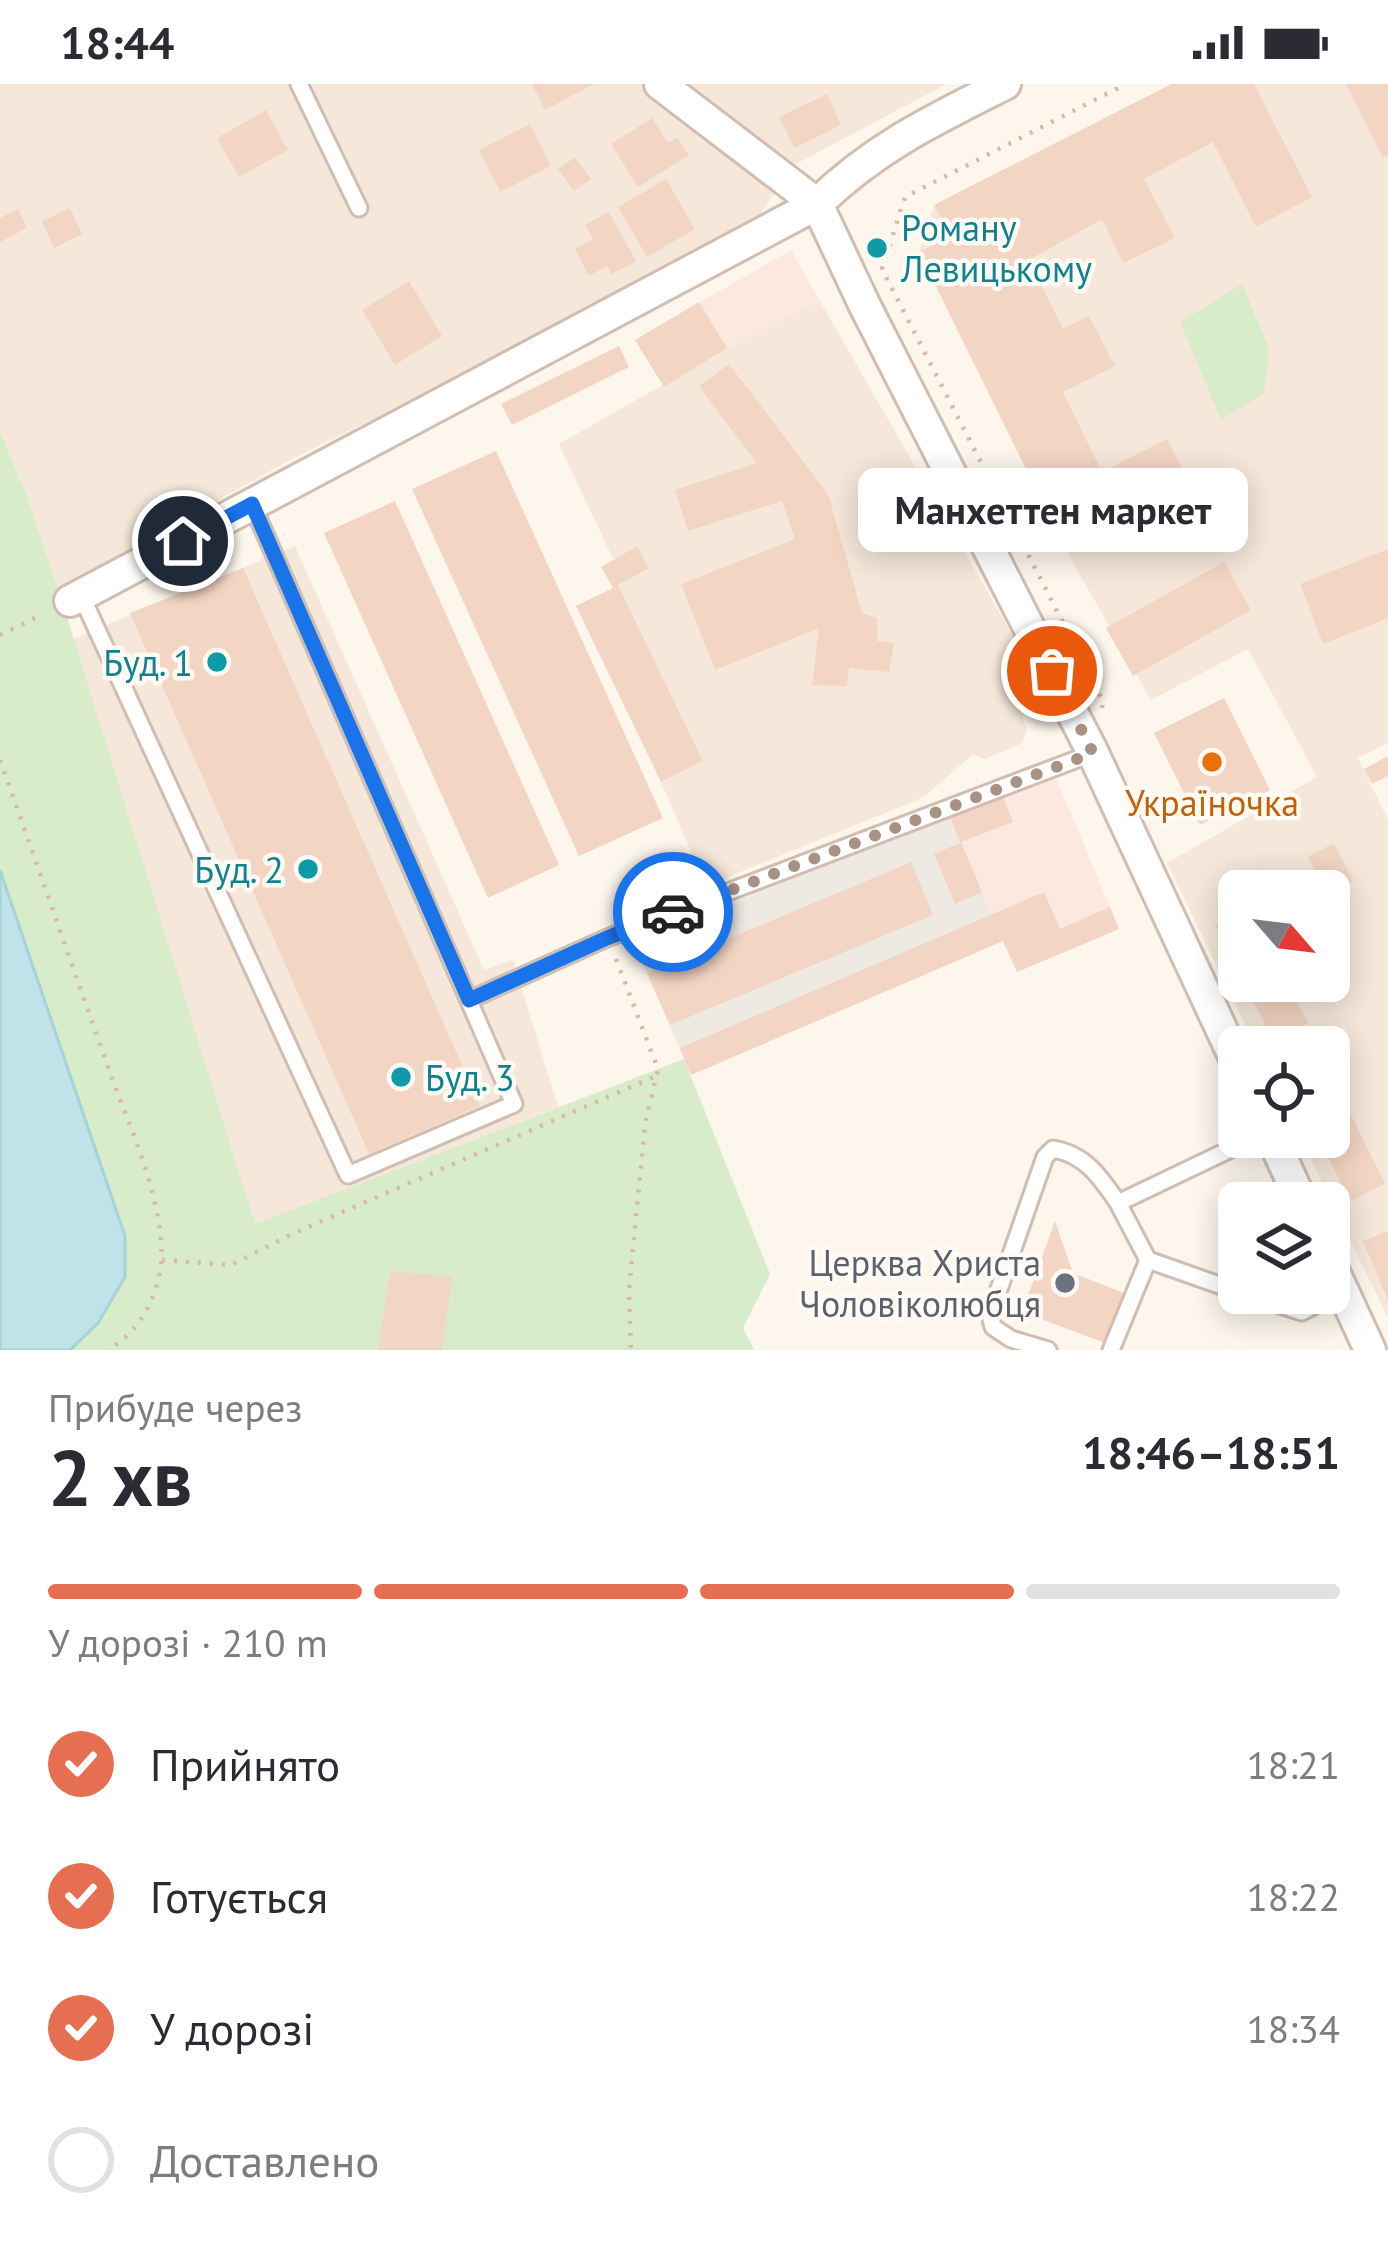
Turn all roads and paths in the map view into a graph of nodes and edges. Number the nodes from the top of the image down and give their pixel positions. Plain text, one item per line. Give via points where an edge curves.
1 (299, 84) edge
2 (660, 84) edge
3 (1005, 84) edge
4 (1126, 84) edge
5 (818, 204) junction
6 (359, 208) dead end
7 (252, 504) junction
8 (75, 598) junction
9 (0, 635) edge
10 (1093, 753) junction
11 (0, 760) edge
12 (607, 938) junction
13 (469, 1000) junction
14 (1220, 1026) edge
15 (656, 1076) junction
16 (1218, 1155) edge
17 (1118, 1203) junction
18 (161, 1260) junction
19 (1148, 1260) junction
20 (1218, 1284) edge
21 (1350, 1305) edge
22 (1388, 1345) edge
23 (107, 1350) edge
24 (631, 1350) edge
25 (1048, 1350) edge
26 (1111, 1350) edge
27 (1374, 1350) edge

1 - 6 lane
2 - 5 street
3 - 5 street via 904,134
4 - 10 path via 905,197 882,269 1103,701
5 - 7 street
5 - 10 street
7 - 8 street
7 - 13 lane
8 - 9 path
8 - 13 lane via 348,1175 514,1104
10 - 12 lane
10 - 14 street
11 - 18 path via 142,1163
12 - 13 lane
12 - 15 path
15 - 18 path via 231,1265
15 - 24 path via 645,1124
16 - 17 lane
17 - 19 lane
17 - 25 lane via 1083,1160 1053,1149 1045,1156 991,1315 992,1328
18 - 23 path via 146,1313
19 - 20 lane
19 - 26 lane
21 - 27 street
22 - 27 street

